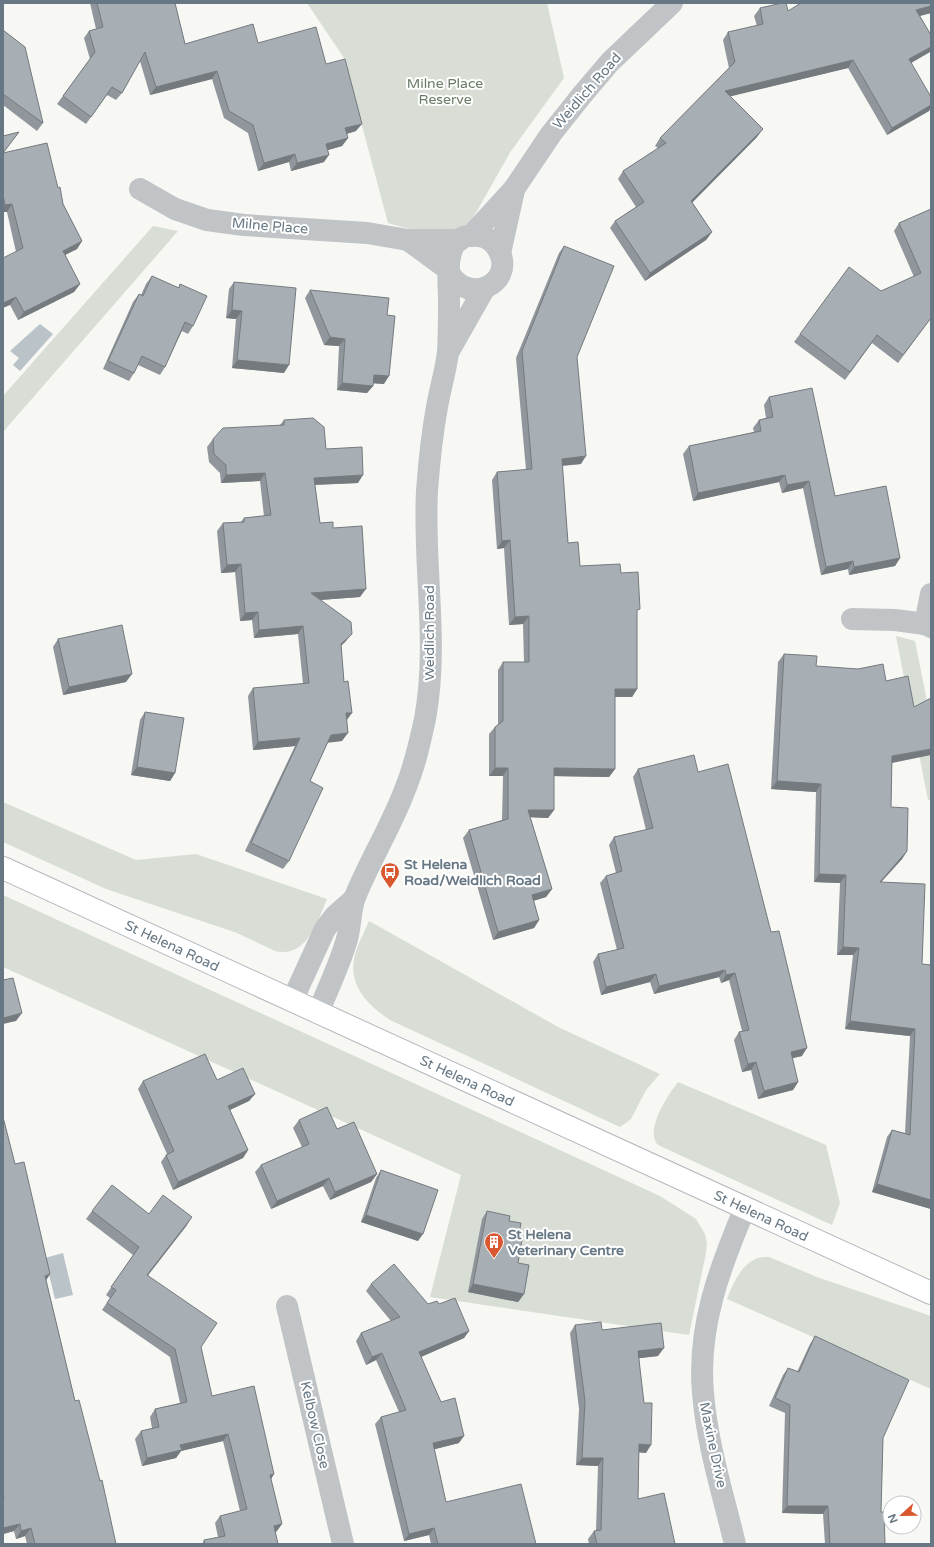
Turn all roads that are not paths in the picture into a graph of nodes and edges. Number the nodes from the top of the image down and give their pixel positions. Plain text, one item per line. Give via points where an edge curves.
1 (672, 3) edge
2 (140, 189) dead end
3 (514, 189) junction
4 (465, 238) junction
5 (408, 240) junction
6 (500, 253) junction
7 (449, 272) junction
8 (484, 288) junction
9 (448, 353) junction
10 (931, 594) edge
11 (852, 619) dead end
12 (928, 625) edge
13 (3, 868) edge
14 (353, 900) junction
15 (292, 1001) junction
16 (318, 1013) junction
17 (745, 1208) junction
18 (931, 1293) edge
19 (286, 1306) dead end
20 (343, 1544) edge
21 (735, 1544) edge

1 - 3 street, Weidlich Road via 610,62 551,134
2 - 5 street, Milne Place via 175,209 207,220 367,233
3 - 4 street, Weidlich Road
3 - 6 street, Weidlich Road
4 - 5 street, Milne Place
4 - 6 street via 480,236 488,239
4 - 7 street via 449,254
5 - 7 street, Milne Place
6 - 8 street via 501,270 492,284
7 - 8 street via 460,286 476,290
7 - 9 street, Weidlich Road
8 - 9 street, Weidlich Road
9 - 14 street, Weidlich Road via 436,416 427,491 432,638 425,719 407,787
10 - 12 street
11 - 12 street
13 - 15 main road, St Helena Road
14 - 15 street, Weidlich Road via 335,916 325,930
14 - 16 street, Weidlich Road via 347,941
15 - 16 main road, St Helena Road
16 - 17 main road, St Helena Road
17 - 18 main road, St Helena Road
17 - 21 street, Maxine Drive via 711,1300 702,1357 706,1424
19 - 20 street, Kelbow Close

